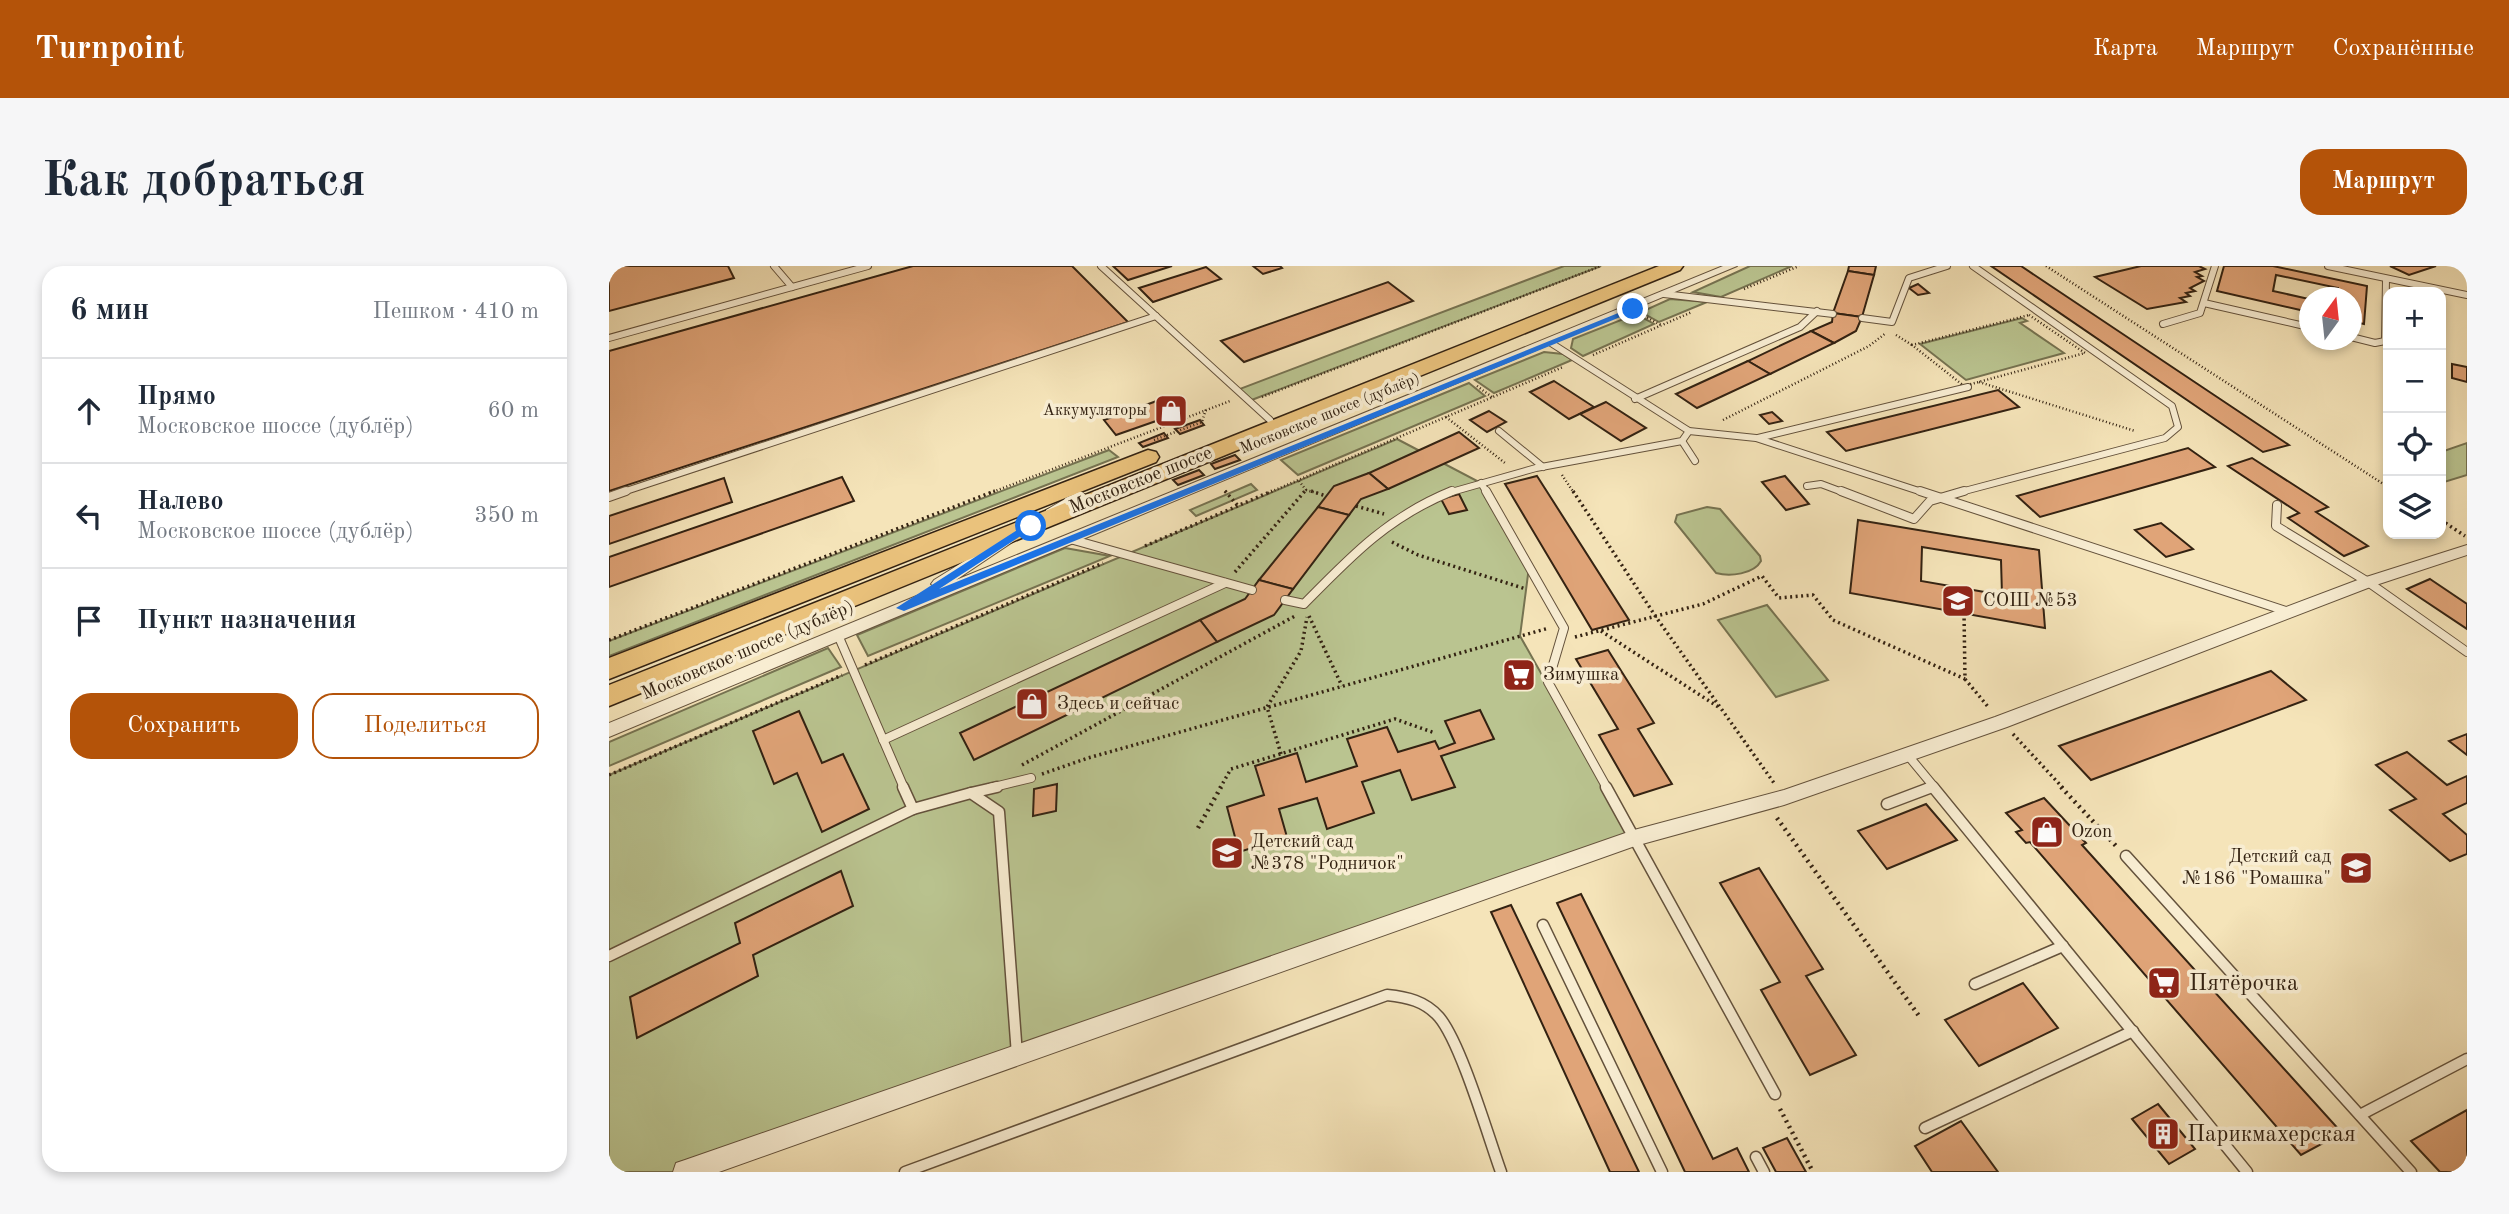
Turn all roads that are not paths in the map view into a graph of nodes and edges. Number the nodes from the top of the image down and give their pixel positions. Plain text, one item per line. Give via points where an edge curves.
1 (774, 266) edge
2 (868, 266) edge
3 (1101, 266) edge
4 (1636, 266) edge
5 (1658, 266) edge
6 (1674, 266) edge
7 (1732, 266) edge
8 (1947, 266) edge
9 (1973, 266) edge
10 (2215, 266) edge
11 (2328, 266) edge
12 (2351, 266) edge
13 (2342, 269) junction
14 (2386, 279) junction
15 (792, 287) junction
16 (1664, 294) junction
17 (2467, 295) edge
18 (2204, 303) junction
19 (1817, 311) junction
20 (1833, 314) dead end
21 (1156, 316) junction
22 (1862, 318) dead end
23 (2164, 324) dead end
24 (2299, 325) edge
25 (609, 338) edge
26 (2362, 340) edge
27 (1551, 344) junction
28 (1968, 387) dead end
29 (1635, 399) junction
30 (1260, 411) junction
31 (1499, 431) dead end
32 (1689, 431) junction
33 (1756, 438) junction
34 (1682, 441) junction
35 (1695, 461) dead end
36 (1543, 467) junction
37 (1481, 483) junction
38 (1807, 486) dead end
39 (1079, 495) junction
40 (609, 497) edge
41 (1939, 498) junction
42 (2277, 505) dead end
43 (1031, 526) junction
44 (1070, 539) junction
45 (2467, 550) edge
46 (2368, 582) junction
47 (1225, 583) junction
48 (1252, 590) dead end
49 (1285, 600) dead end
50 (901, 608) junction
51 (2288, 612) junction
52 (838, 635) junction
53 (2467, 652) edge
54 (609, 669) edge
55 (609, 682) edge
56 (609, 696) edge
57 (609, 730) edge
58 (883, 740) junction
59 (1906, 753) junction
60 (1031, 778) road end
61 (1933, 786) junction
62 (971, 793) junction
63 (1887, 804) dead end
64 (913, 808) junction
65 (1634, 838) junction
66 (2126, 856) road end
67 (1543, 925) dead end
68 (2063, 946) junction
69 (609, 956) edge
70 (1975, 984) dead end
71 (2133, 1031) junction
72 (1017, 1055) junction
73 (2467, 1059) edge
74 (1775, 1094) road end
75 (2360, 1115) junction
76 (1925, 1128) dead end
77 (1756, 1157) dead end
78 (685, 1172) edge
79 (905, 1172) edge
80 (1501, 1172) edge
81 (1663, 1172) edge
82 (1764, 1172) edge
83 (2247, 1172) edge
84 (2411, 1172) edge

1 - 15 lane
2 - 15 lane
3 - 21 lane
4 - 30 main road, Московское шоссе
5 - 30 main road, Московское шоссе
6 - 43 main road, Московское шоссе
7 - 16 street, Московское шоссе (дублёр)
8 - 22 lane via 1909,278 1892,322
9 - 41 lane via 2172,406 2178,427 2161,439
10 - 18 lane
11 - 13 lane
12 - 13 lane
13 - 14 lane
14 - 17 lane
14 - 26 lane via 2385,341
15 - 25 lane
16 - 19 lane
16 - 27 street, Московское шоссе (дублёр)
18 - 23 lane via 2200,313
18 - 24 lane
19 - 20 lane
19 - 29 lane via 1800,327
21 - 30 lane
21 - 40 lane
27 - 29 lane
27 - 44 street, Московское шоссе (дублёр)
28 - 33 lane
29 - 32 lane
30 - 39 main road, Московское шоссе
30 - 54 main road, Московское шоссе
31 - 36 lane
32 - 33 lane
32 - 34 lane
33 - 41 lane
34 - 35 lane
34 - 36 lane
36 - 37 lane
37 - 49 lane via 1434,497 1397,518 1304,604
37 - 65 lane via 1564,628 1548,682
38 - 41 lane via 1821,484 1914,519
39 - 43 street, Московское шоссе (дублёр)
39 - 55 main road, Московское шоссе
41 - 51 lane
42 - 46 lane via 2276,526
43 - 50 street, Московское шоссе (дублёр)
43 - 56 main road, Московское шоссе
44 - 47 lane
44 - 50 street, Московское шоссе (дублёр)
45 - 46 street
46 - 51 street
46 - 53 lane
47 - 48 lane
47 - 58 lane
50 - 52 street, Московское шоссе (дублёр)
51 - 59 street via 2001,722
52 - 57 street, Московское шоссе (дублёр)
52 - 58 lane
58 - 64 lane
59 - 61 lane
59 - 65 street via 1784,797
60 - 62 lane
61 - 63 lane
61 - 68 lane
62 - 64 lane
62 - 72 lane via 999,812
64 - 69 lane
65 - 72 street
65 - 74 lane
66 - 75 lane
67 - 81 lane
68 - 70 lane
68 - 71 lane
71 - 76 lane
71 - 83 lane
72 - 78 street
73 - 75 lane
75 - 84 lane
77 - 82 lane
79 - 80 lane via 1387,995 1412,997 1439,1017 1452,1039

